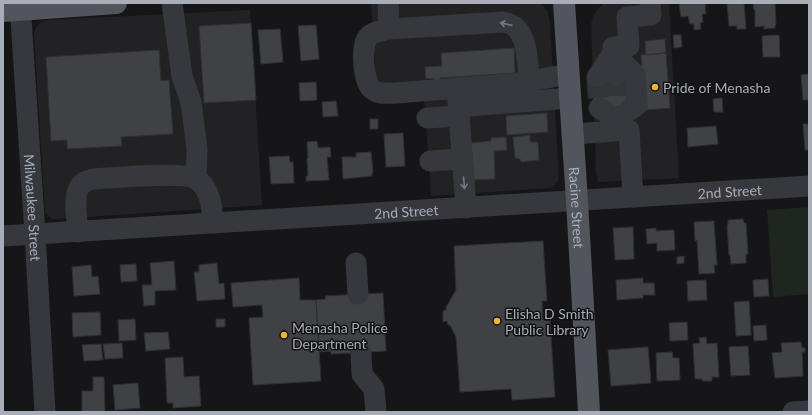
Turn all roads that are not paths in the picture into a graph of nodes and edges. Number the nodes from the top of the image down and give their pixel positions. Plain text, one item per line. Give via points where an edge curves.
1 (116, 3) edge
2 (172, 3) edge
3 (388, 3) edge
4 (564, 3) edge
5 (650, 3) edge
6 (15, 8) edge
7 (389, 29) junction
8 (613, 53) junction
9 (569, 74) junction
10 (606, 76) tunnel mouth
11 (529, 81) junction
12 (570, 98) junction
13 (458, 104) junction
14 (613, 116) junction
15 (427, 118) dead end
16 (572, 134) junction
17 (462, 159) junction
18 (430, 161) dead end
19 (196, 179) junction
20 (809, 186) edge
21 (633, 197) junction
22 (577, 201) junction
23 (466, 208) junction
24 (213, 223) junction
25 (78, 232) junction
26 (35, 234) junction
27 (3, 236) edge
28 (356, 263) dead end
29 (358, 294) dead end
30 (361, 352) dead end
31 (809, 411) edge
32 (45, 412) edge
33 (376, 412) edge
34 (589, 412) edge
35 (793, 412) edge

1 - 6 main road
2 - 19 street via 182,76 191,102
3 - 7 street
4 - 9 main road, Racine Street
5 - 8 street via 651,15 627,17 629,46 613,47
6 - 26 street, Milwaukee Street
11 -> 7 street via 526,53 521,34 515,26 504,22
7 - 13 street via 373,33 364,45 365,76 371,88 383,93
8 - 10 street
8 - 14 street via 635,74 637,105
9 - 11 street
9 - 12 main road, Racine Street
11 - 13 street via 512,84
12 - 13 street
12 - 16 main road, Racine Street
13 - 15 street
13 - 17 street
14 - 16 street
14 - 21 street via 629,130
16 - 22 main road, Racine Street
17 - 18 street
17 -> 23 street
19 - 24 street via 211,200
19 - 25 street via 173,175 94,179 83,183 76,194
20 - 21 street, 2nd Street
21 - 22 street, 2nd Street
22 - 23 street, 2nd Street
22 - 34 main road, Racine Street
23 - 24 street, 2nd Street
24 - 25 street, 2nd Street
25 - 26 street, 2nd Street
26 - 27 street, 2nd Street
26 - 32 street, Milwaukee Street
28 - 29 street
30 - 33 street via 362,374 374,389
31 - 35 street

